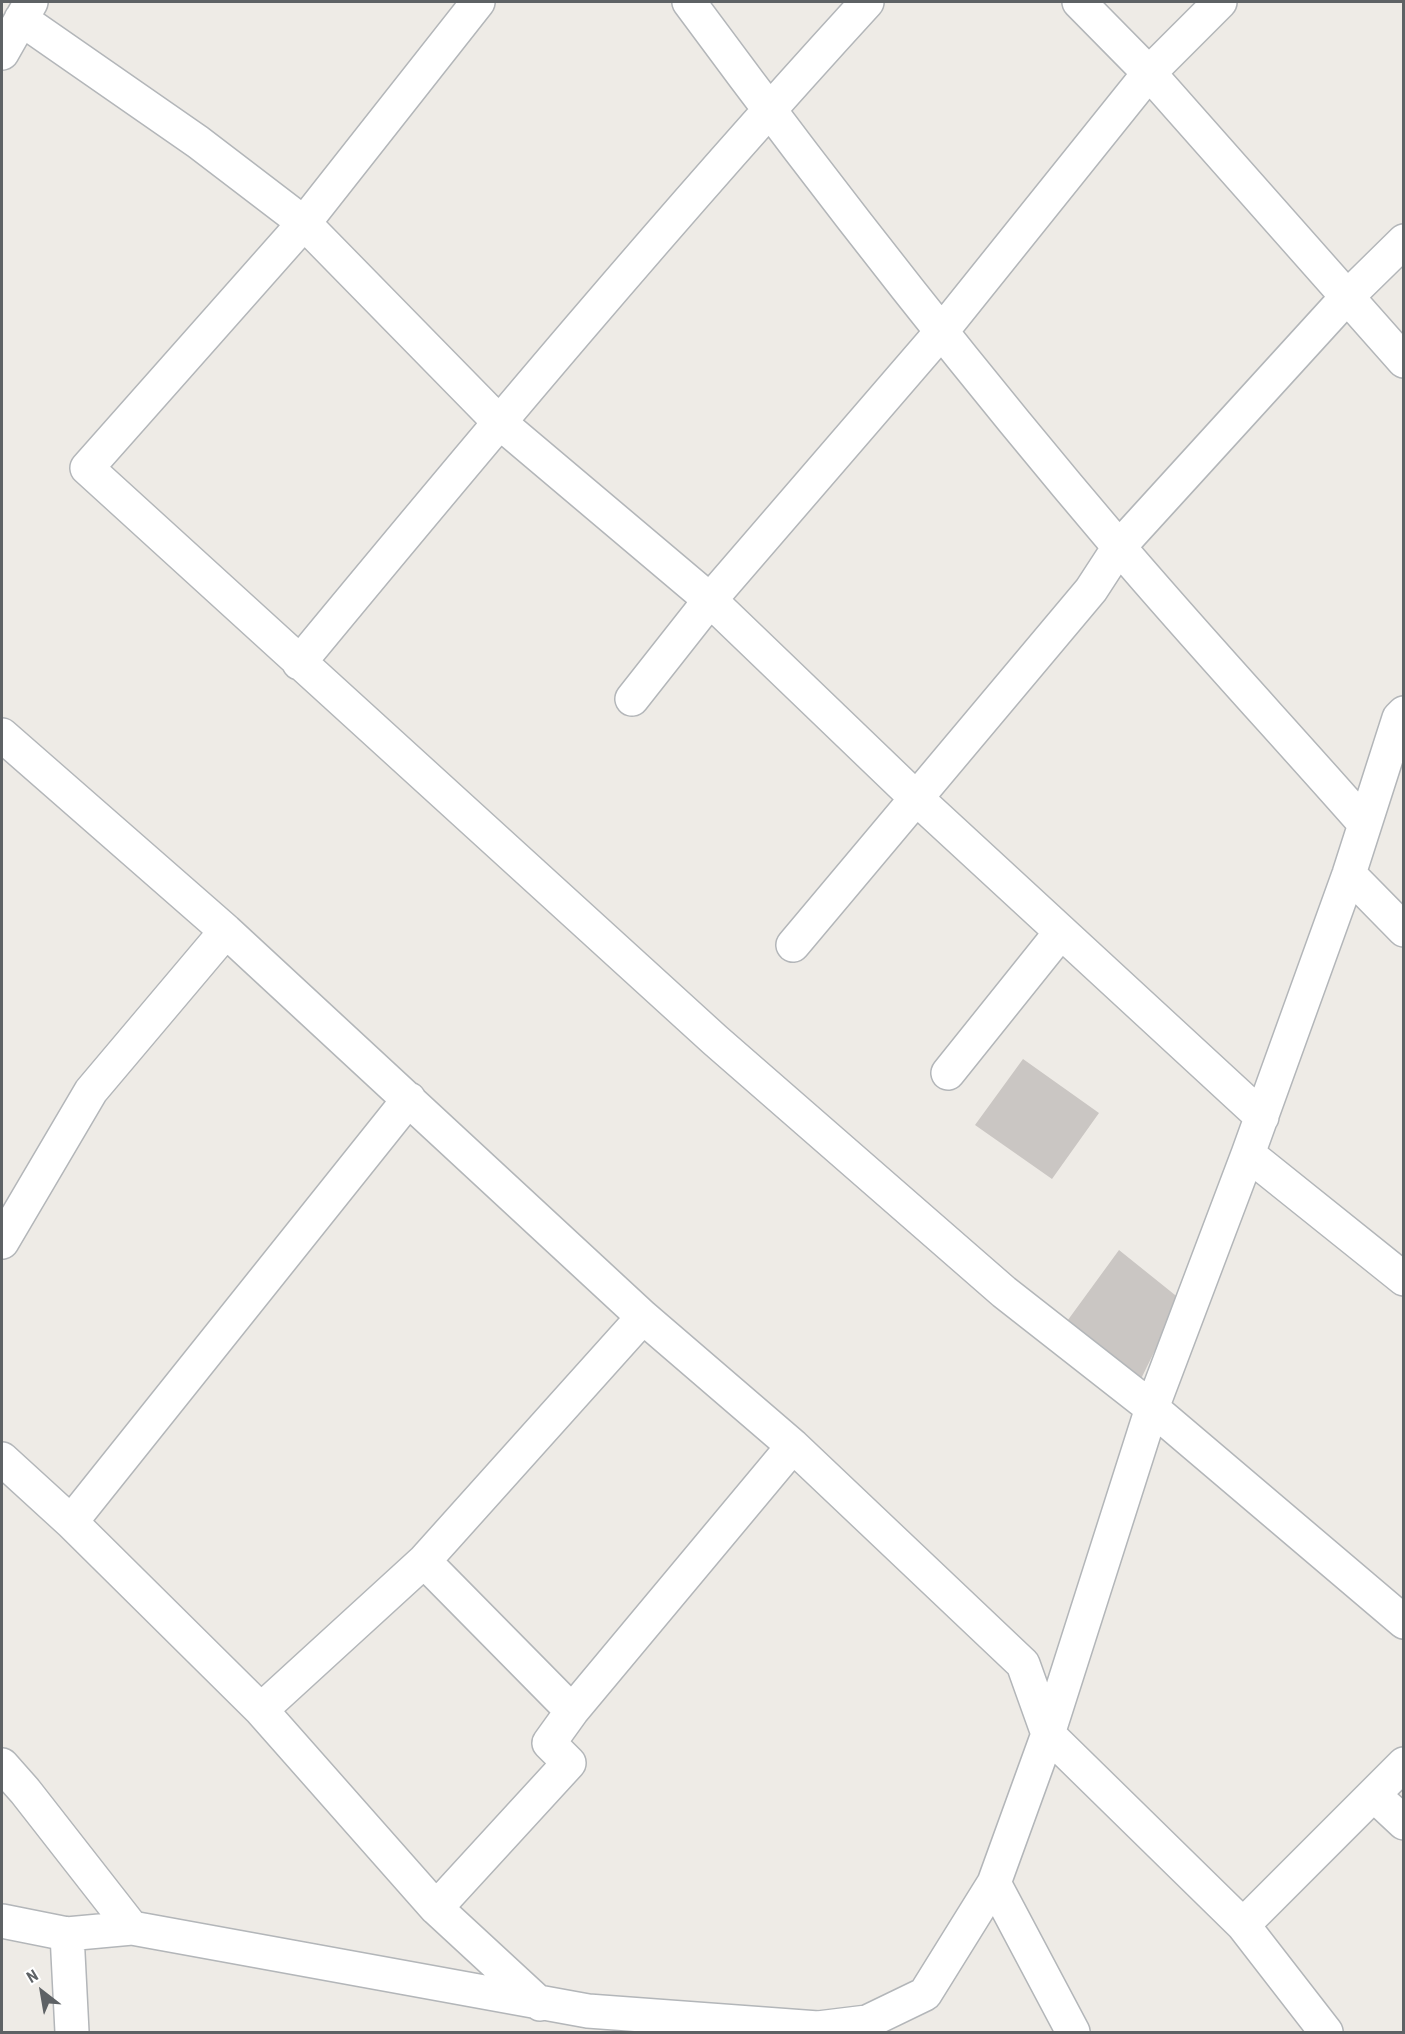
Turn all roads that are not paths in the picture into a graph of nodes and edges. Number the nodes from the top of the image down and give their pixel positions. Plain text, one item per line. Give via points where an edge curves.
1 (478, 2) edge
2 (689, 2) edge
3 (867, 2) edge
4 (1079, 2) edge
5 (1220, 2) edge
6 (26, 10) edge
7 (2, 53) edge
8 (1149, 73) junction
9 (768, 109) junction
10 (304, 223) junction
11 (1404, 241) edge
12 (1346, 298) junction
13 (942, 331) junction
14 (1404, 361) edge
15 (498, 422) junction
16 (1119, 547) junction
17 (710, 600) junction
18 (299, 663) junction
19 (632, 699) dead end
20 (1402, 718) edge
21 (2, 735) edge
22 (915, 798) junction
23 (1364, 823) junction
24 (1349, 874) junction
25 (1404, 930) edge
26 (226, 931) junction
27 (1061, 932) junction
28 (793, 945) dead end
29 (948, 1072) dead end
30 (409, 1099) junction
31 (1262, 1117) junction
32 (1248, 1154) junction
33 (2, 1242) edge
34 (1404, 1279) edge
35 (643, 1317) junction
36 (1152, 1408) junction
37 (793, 1446) junction
38 (2, 1460) edge
39 (71, 1522) junction
40 (424, 1561) junction
41 (1404, 1622) edge
42 (261, 1710) junction
43 (572, 1710) junction
44 (1048, 1734) junction
45 (1404, 1764) edge
46 (2, 1765) edge
47 (1374, 1795) junction
48 (1404, 1823) edge
49 (994, 1883) junction
50 (436, 1908) junction
51 (2, 1921) edge
52 (1243, 1925) junction
53 (132, 1928) junction
54 (67, 1934) junction
55 (540, 2004) junction
56 (591, 2022) edge
57 (819, 2030) edge
58 (72, 2032) edge
59 (1073, 2032) edge
60 (1326, 2032) edge

1 - 10 street
2 - 9 street
3 - 9 street
4 - 8 street
5 - 8 street
6 - 7 street
6 - 10 street
8 - 12 street
8 - 13 street
9 - 13 street
9 - 15 street
10 - 15 street
10 - 18 street via 87,468
11 - 12 street
12 - 14 street
12 - 16 street
13 - 16 street
13 - 17 street
15 - 17 street
15 - 18 street
16 - 22 street via 1091,590
16 - 23 street
17 - 19 street
17 - 22 street
18 - 36 street via 715,1040 1004,1292
20 - 23 street
21 - 26 street
22 - 27 street
22 - 28 street
23 - 24 street
24 - 25 street
24 - 31 street
26 - 30 street
26 - 33 street via 90,1091
27 - 29 street
27 - 31 street
30 - 35 street
30 - 39 street
31 - 32 street
32 - 34 street
32 - 36 street
35 - 37 street
35 - 40 street
36 - 41 street
36 - 44 street
37 - 43 street
37 - 44 street via 1023,1664
38 - 39 street
39 - 42 street
40 - 42 street
40 - 43 street
42 - 50 street
43 - 50 street via 549,1743 569,1763
44 - 49 street
44 - 52 street
45 - 47 street
46 - 53 street
47 - 48 street
47 - 52 street
49 - 57 street via 925,1994 867,2022
49 - 59 street
50 - 55 street
51 - 54 street
52 - 60 street
53 - 54 street
53 - 55 street
54 - 58 street
55 - 56 street
56 - 57 street

